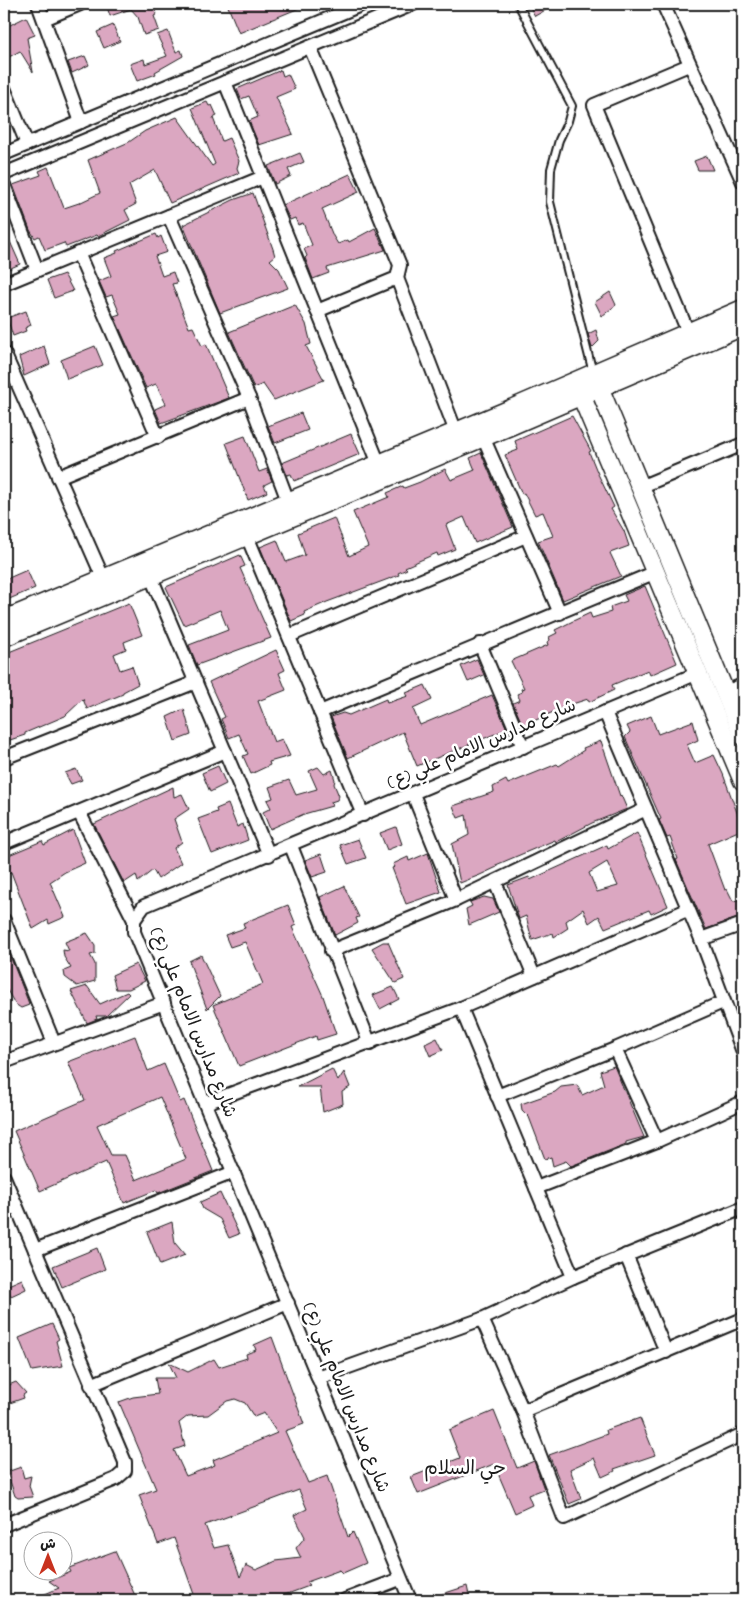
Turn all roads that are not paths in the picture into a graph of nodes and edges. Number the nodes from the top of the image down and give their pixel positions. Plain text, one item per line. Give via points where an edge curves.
1 (38, 4) edge
2 (80, 4) edge
3 (363, 4) edge
4 (413, 4) edge
5 (518, 4) edge
6 (663, 4) edge
7 (344, 7) edge
8 (396, 7) edge
9 (44, 18) junction
10 (310, 47) junction
11 (689, 65) junction
12 (225, 82) junction
13 (4, 88) edge
14 (81, 122) junction
15 (27, 144) junction
16 (4, 154) edge
17 (4, 174) edge
18 (263, 177) junction
19 (743, 182) edge
20 (4, 185) edge
21 (170, 216) junction
22 (78, 253) junction
23 (36, 270) junction
24 (397, 278) junction
25 (4, 284) edge
26 (743, 309) edge
27 (317, 311) junction
28 (743, 326) edge
29 (688, 332) junction
30 (4, 352) edge
31 (596, 381) junction
32 (581, 396) junction
33 (249, 398) junction
34 (507, 419) junction
35 (456, 432) junction
36 (158, 437) junction
37 (483, 437) junction
38 (741, 445) edge
39 (743, 458) edge
40 (379, 464) junction
41 (58, 477) junction
42 (640, 487) junction
43 (288, 501) junction
44 (247, 536) junction
45 (526, 536) junction
46 (656, 572) junction
47 (152, 577) junction
48 (104, 580) junction
49 (560, 613) junction
50 (4, 617) edge
51 (289, 636) junction
52 (4, 637) edge
53 (480, 644) junction
54 (698, 673) junction
55 (196, 682) junction
56 (743, 685) edge
57 (725, 692) junction
58 (320, 712) junction
59 (605, 712) junction
60 (743, 736) edge
61 (523, 747) junction
62 (225, 751) junction
63 (4, 758) edge
64 (743, 781) edge
65 (413, 794) junction
66 (646, 809) junction
67 (79, 812) junction
68 (363, 814) junction
69 (4, 843) edge
70 (290, 846) junction
71 (268, 855) junction
72 (495, 882) junction
73 (456, 900) junction
74 (687, 910) junction
75 (4, 920) edge
76 (134, 920) junction
77 (743, 924) edge
78 (701, 939) junction
79 (332, 950) junction
80 (534, 976) junction
81 (723, 1002) junction
82 (164, 1003) junction
83 (461, 1008) junction
84 (54, 1043) junction
85 (370, 1044) junction
86 (615, 1049) junction
87 (743, 1052) edge
88 (4, 1062) edge
89 (497, 1096) junction
90 (743, 1102) edge
91 (206, 1103) junction
92 (657, 1141) junction
93 (234, 1172) junction
94 (4, 1177) edge
95 (536, 1188) junction
96 (16, 1206) junction
97 (743, 1208) edge
98 (4, 1212) edge
99 (35, 1250) junction
100 (626, 1255) junction
101 (573, 1276) junction
102 (288, 1303) junction
103 (482, 1319) junction
104 (743, 1319) edge
105 (666, 1352) junction
106 (318, 1378) junction
107 (91, 1385) junction
108 (523, 1411) junction
109 (743, 1434) edge
110 (4, 1525) edge
111 (400, 1579) junction
112 (345, 1600) edge
113 (410, 1600) edge

1 - 9 street
2 - 9 street
3 - 7 street
4 - 8 street
5 - 31 lane via 572,106 551,170 550,202
6 - 11 street
7 - 14 street
8 - 10 street
9 - 14 street
10 - 12 street
10 - 24 street via 400,265
11 - 19 street
11 - 29 street via 594,105
12 - 17 street
12 - 18 street
13 - 15 street
14 - 15 street
15 - 16 street
18 - 21 street
18 - 27 street
20 - 23 street
21 - 22 street
21 - 33 street
22 - 23 street
22 - 36 street
23 - 25 street
24 - 27 street
24 - 35 street
26 - 29 street
27 - 40 street
28 - 31 street
29 - 31 street
30 - 41 street
31 - 32 street
31 - 34 street
31 - 42 street
32 - 34 street
32 - 46 street
33 - 36 street
33 - 43 street
34 - 35 street
34 - 37 street
35 - 40 street
36 - 41 street
37 - 44 street
37 - 45 street
38 - 39 street
38 - 42 street
40 - 43 street
41 - 48 street
42 - 57 street
43 - 48 street
44 - 47 street
44 - 51 street
45 - 49 street
45 - 51 street
46 - 49 street
46 - 54 street
47 - 52 street
47 - 55 street
48 - 50 street
49 - 53 street
51 - 58 street
53 - 58 street
53 - 61 street
54 - 59 street, شارع مدارس الامام علي (ع)
54 - 64 street
55 - 62 street
55 - 63 street
56 - 57 street
57 - 60 street
58 - 68 street
59 - 61 street, شارع مدارس الامام علي (ع)
59 - 66 street
61 - 65 street, شارع مدارس الامام علي (ع)
62 - 67 street
62 - 71 street
65 - 68 street, شارع مدارس الامام علي (ع)
65 - 73 street
66 - 72 street
66 - 74 street
67 - 69 street
67 - 76 street
68 - 70 street, شارع مدارس الامام علي (ع)
70 - 71 street, شارع مدارس الامام علي (ع)
70 - 79 street
71 - 76 street, شارع مدارس الامام علي (ع) via 144,906
72 - 73 street
72 - 80 street
73 - 79 street
74 - 78 street
74 - 80 street
75 - 84 street
76 - 82 street, شارع مدارس الامام علي (ع) via 134,932
77 - 78 street
78 - 81 street
79 - 85 street
80 - 83 street
81 - 86 street
81 - 87 street
82 - 84 street
82 - 91 street, شارع مدارس الامام علي (ع)
83 - 85 street
83 - 89 street
84 - 88 street
85 - 91 street
86 - 89 street
86 - 92 street
89 - 95 street
90 - 92 street
91 - 93 street, شارع مدارس الامام علي (ع)
92 - 95 street
93 - 99 street
93 - 102 street, شارع مدارس الامام علي (ع)
94 - 96 street
95 - 101 street
96 - 98 street
96 - 99 street
97 - 100 street
99 - 107 street
100 - 101 street
100 - 105 street
101 - 103 street
102 - 106 street, شارع مدارس الامام علي (ع)
102 - 107 street
103 - 106 street
103 - 108 street
104 - 105 street
105 - 108 street
106 - 111 street, شارع مدارس الامام علي (ع)
107 - 110 street via 125,1462 125,1471 116,1479
108 - 109 street via 564,1518
111 - 112 street
111 - 113 street, شارع مدارس الامام علي (ع)

